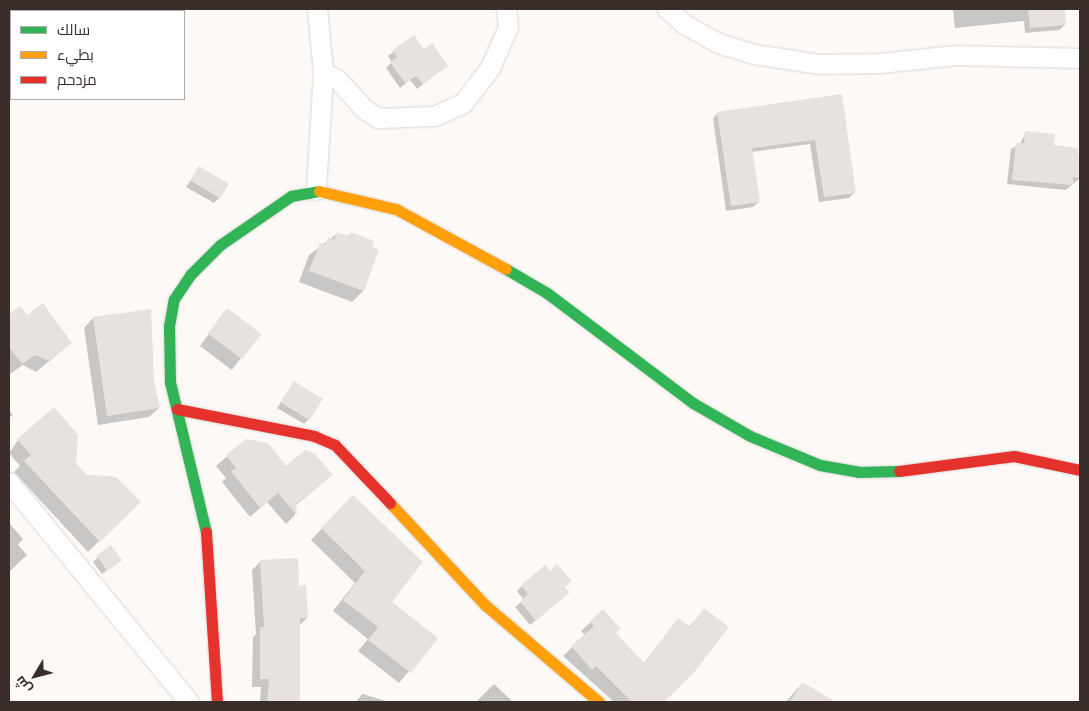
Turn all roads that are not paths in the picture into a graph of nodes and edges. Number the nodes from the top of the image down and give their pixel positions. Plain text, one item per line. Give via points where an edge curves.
1 (317, 9) edge
2 (506, 9) edge
3 (667, 9) edge
4 (1080, 58) edge
5 (323, 72) junction
6 (316, 190) junction
7 (177, 409) junction
8 (1080, 470) edge
9 (9, 482) edge
10 (188, 702) edge
11 (217, 702) edge
12 (598, 702) edge

1 - 5 street
2 - 5 street via 508,27 490,68 463,103 434,116 378,118 363,108 338,80
3 - 4 street via 684,24 718,43 754,54 820,64 862,65 956,55
5 - 6 street
6 - 7 street via 291,196 220,245 190,275 174,299 167,356
6 - 8 street via 396,209 462,242 547,293 693,403 750,436 820,465 858,472 914,471 1014,456
7 - 11 street via 206,528
7 - 12 street via 314,436 335,446 485,605 566,671
9 - 10 street

